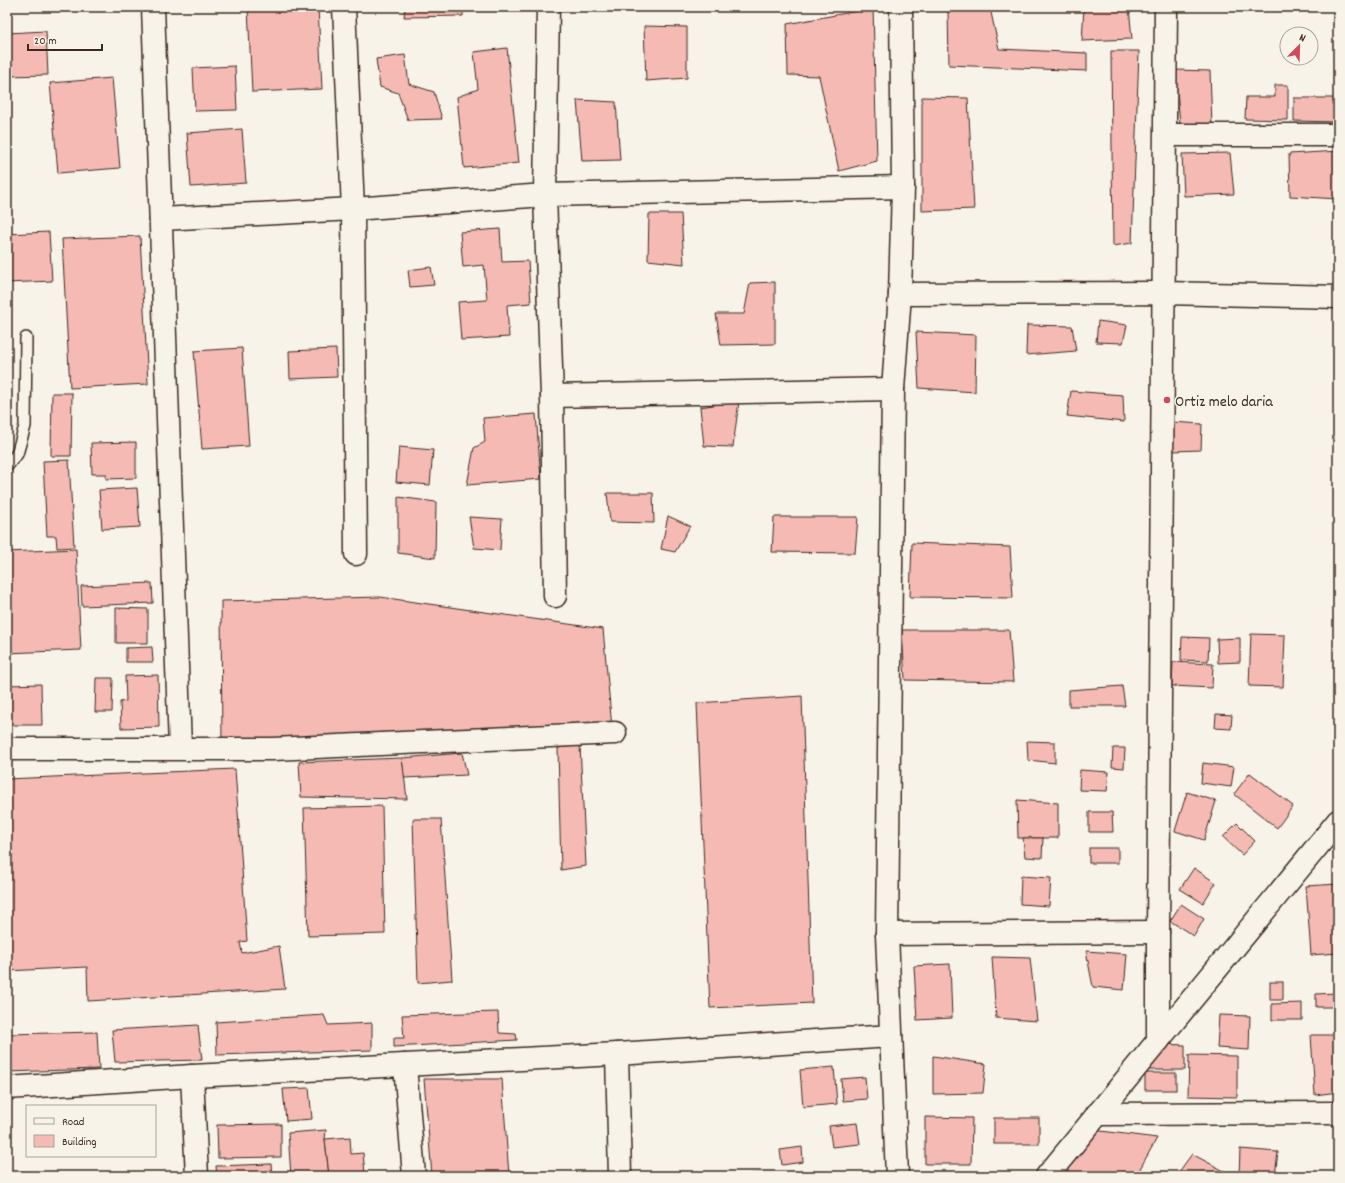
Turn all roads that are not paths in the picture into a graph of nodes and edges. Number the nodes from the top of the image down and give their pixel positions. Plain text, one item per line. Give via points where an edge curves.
1 (153, 7) edge
2 (344, 7) edge
3 (548, 7) edge
4 (901, 7) edge
5 (1166, 7) edge
6 (1166, 135) junction
7 (1338, 135) edge
8 (903, 187) junction
9 (545, 195) junction
10 (353, 209) junction
11 (161, 219) junction
12 (1163, 293) junction
13 (900, 294) junction
14 (1338, 297) edge
15 (26, 338) dead end
16 (893, 389) junction
17 (552, 396) junction
18 (7, 466) edge
19 (356, 554) dead end
20 (555, 596) dead end
21 (614, 733) dead end
22 (7, 748) edge
23 (180, 748) junction
24 (1338, 821) edge
25 (1158, 932) junction
26 (887, 934) junction
27 (891, 1036) junction
28 (1158, 1040) junction
29 (617, 1054) junction
30 (405, 1065) junction
31 (192, 1076) junction
32 (7, 1088) edge
33 (1338, 1113) edge
34 (1097, 1114) junction
35 (197, 1176) edge
36 (414, 1176) edge
37 (620, 1176) edge
38 (897, 1176) edge
39 (1047, 1176) edge

1 - 11 street
2 - 10 street
3 - 9 street
4 - 8 street
5 - 6 street
6 - 7 street
6 - 12 street
8 - 9 street
8 - 13 street
9 - 10 street
9 - 17 street
10 - 11 street
10 - 19 street
11 - 23 street
12 - 13 street
12 - 14 street
12 - 25 street
13 - 16 street
15 - 18 lane via 25,426 17,454
16 - 17 street
16 - 26 street
17 - 20 street
21 - 23 street via 273,749
22 - 23 street
24 - 28 street
25 - 26 street
25 - 28 street
26 - 27 street
27 - 29 street
27 - 38 street
28 - 34 street
29 - 30 street
29 - 37 street
30 - 31 street
30 - 36 street
31 - 32 street
31 - 35 street
33 - 34 street
34 - 39 street

